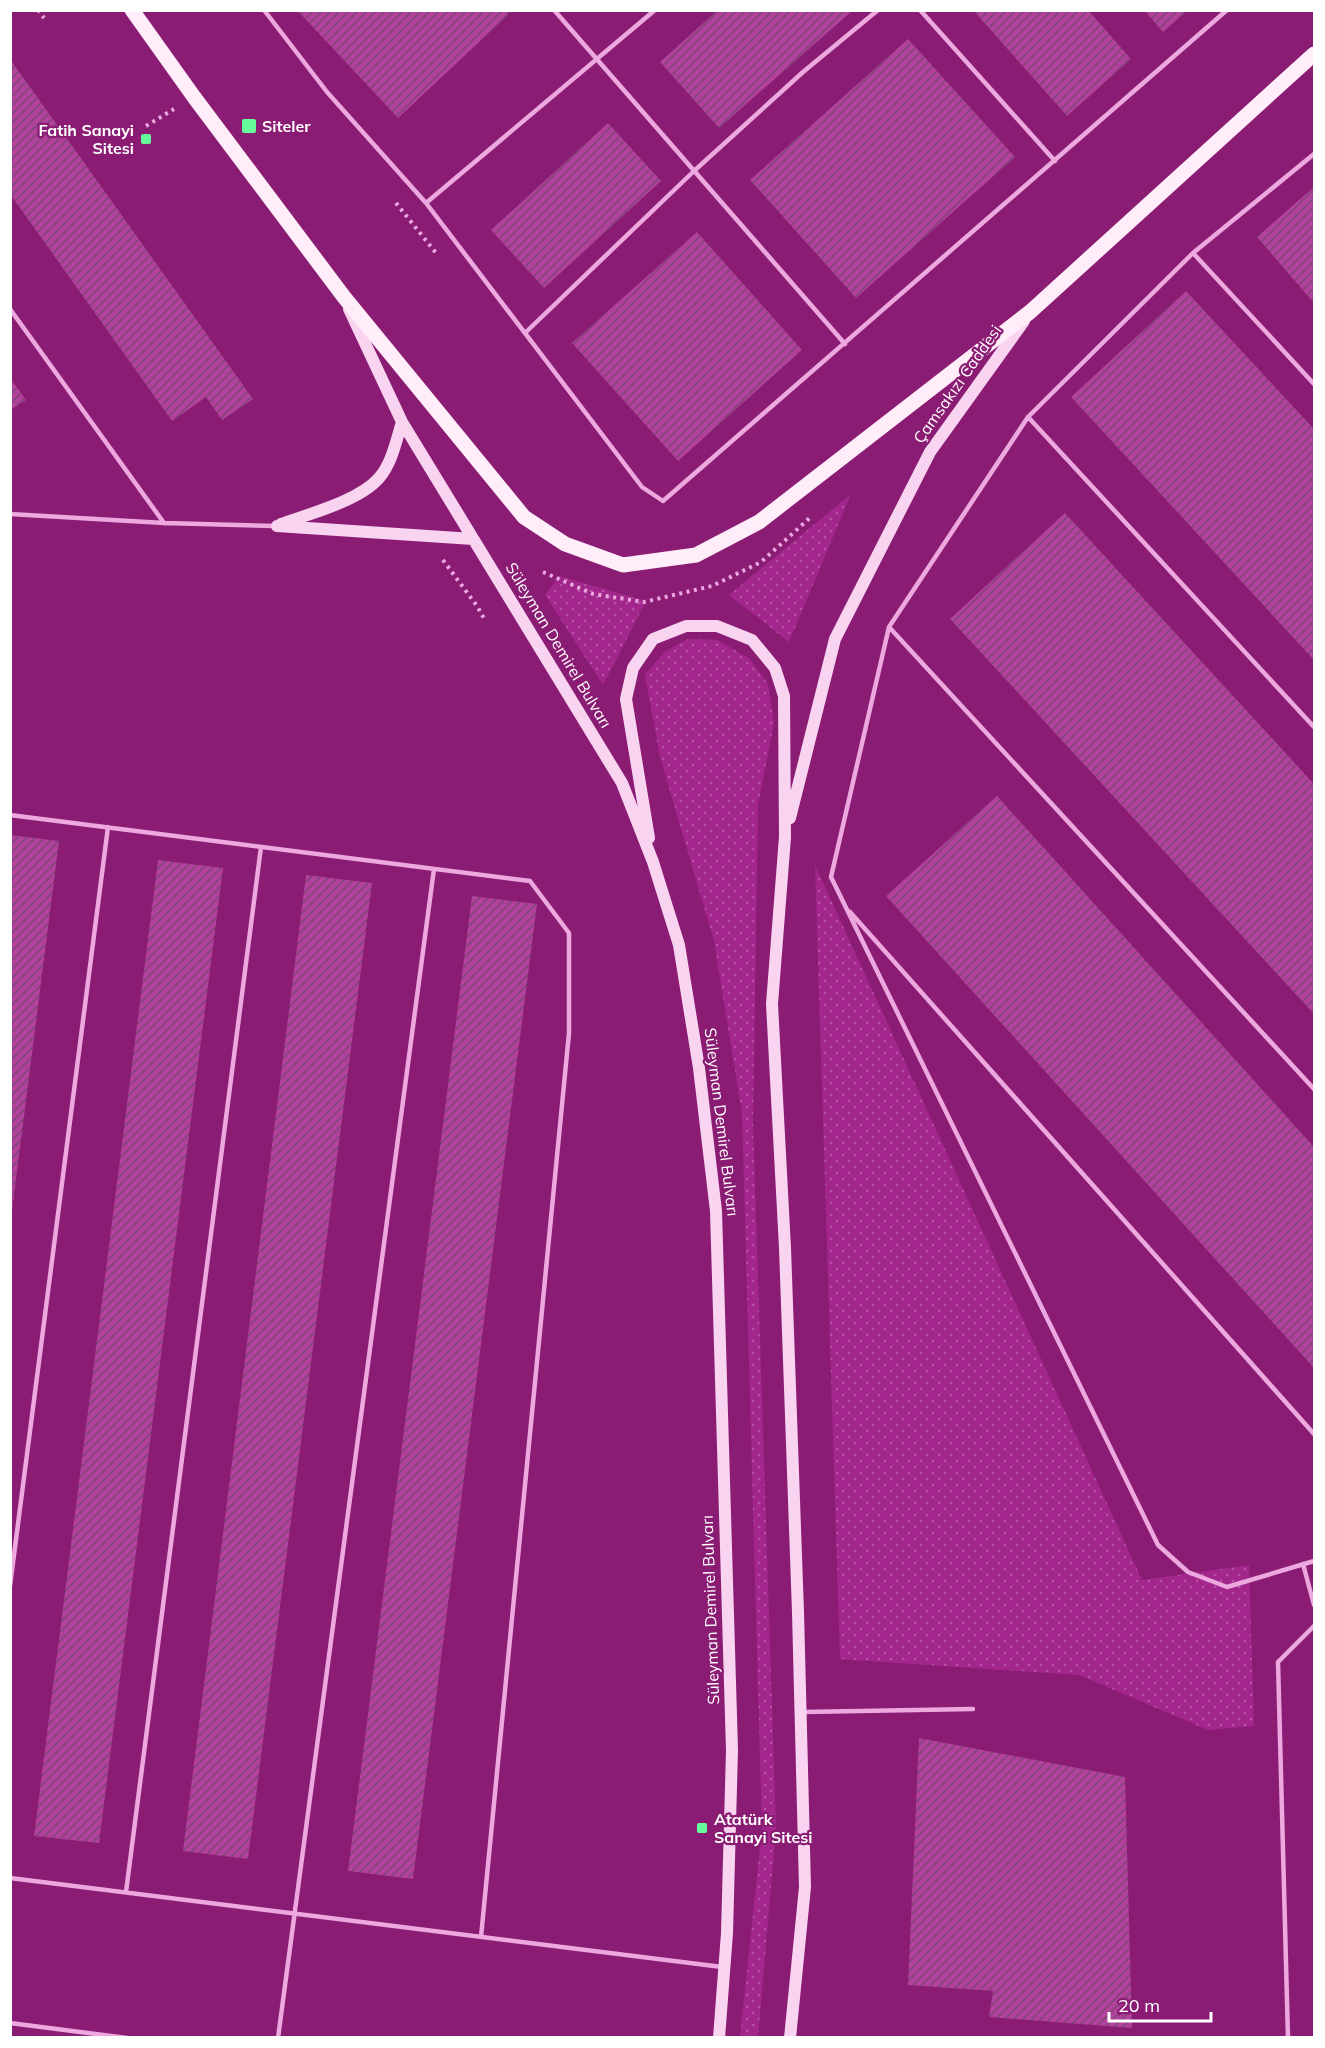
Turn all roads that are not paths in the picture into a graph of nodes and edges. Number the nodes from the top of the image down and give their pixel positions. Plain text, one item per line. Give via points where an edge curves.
1 (132, 10) edge
2 (264, 10) edge
3 (554, 10) edge
4 (655, 10) edge
5 (878, 10) edge
6 (920, 10) edge
7 (1227, 10) edge
8 (1314, 54) edge
9 (597, 59) junction
10 (1314, 154) edge
11 (1055, 161) junction
12 (694, 171) junction
13 (426, 203) junction
14 (1193, 253) junction
15 (344, 297) junction
16 (10, 309) edge
17 (1030, 312) junction
18 (525, 333) junction
19 (845, 344) junction
20 (1314, 384) edge
21 (1028, 417) junction
22 (402, 422) junction
23 (10, 514) edge
24 (164, 524) junction
25 (277, 526) junction
26 (473, 539) junction
27 (889, 627) junction
28 (1314, 727) edge
29 (10, 814) edge
30 (108, 827) junction
31 (785, 837) junction
32 (261, 847) junction
33 (653, 862) junction
34 (435, 869) junction
35 (846, 908) junction
36 (1314, 1089) edge
37 (1314, 1434) edge
38 (1314, 1561) edge
39 (1303, 1564) junction
40 (10, 1586) edge
41 (1314, 1605) edge
42 (1314, 1626) edge
43 (973, 1709) dead end
44 (801, 1713) junction
45 (10, 1878) edge
46 (126, 1892) junction
47 (295, 1914) junction
48 (481, 1937) junction
49 (724, 1968) junction
50 (10, 2023) edge
51 (117, 2037) edge
52 (128, 2037) edge
53 (278, 2037) edge
54 (719, 2037) edge
55 (790, 2037) edge
56 (1288, 2037) edge

1 - 15 main road, Süleyman Demirel Bulvarı
2 - 13 lane via 327,92
3 - 9 lane
4 - 9 lane
5 - 12 lane
6 - 11 lane
7 - 11 lane
8 - 17 main road, Çamsakızı Caddesi
9 - 12 lane
9 - 13 lane
10 - 14 lane
11 - 19 lane
12 - 18 lane
12 - 19 lane
13 - 18 lane
14 - 20 lane
14 - 21 lane
15 - 17 main road, Süleyman Demirel Bulvarı via 524,517 565,544 623,565 696,555 759,522
15 - 22 street, Süleyman Demirel Bulvarı
16 - 24 lane
17 - 31 street, Çamsakızı Caddesi via 930,452 835,639
18 - 19 lane via 642,487 663,501
21 - 27 lane
21 - 28 lane
22 - 25 street via 391,459 378,479 348,500
22 - 26 street, Süleyman Demirel Bulvarı
23 - 24 lane
24 - 25 lane
25 - 26 street
26 - 33 street, Süleyman Demirel Bulvarı via 622,783
27 - 35 lane via 831,878
27 - 36 lane
29 - 30 lane
30 - 32 lane
30 - 40 lane
31 - 33 street via 784,696 775,668 752,640 717,626 686,626 653,639 633,668 626,699
31 - 44 street via 772,1004 785,1248
32 - 34 lane
32 - 46 lane
33 - 49 street, Süleyman Demirel Bulvarı via 679,945 716,1211 732,1750
34 - 47 lane
34 - 48 lane via 530,881 569,933 568,1045
35 - 37 lane
35 - 39 lane via 1158,1545 1188,1572 1227,1587
38 - 39 lane
39 - 41 lane
42 - 56 lane via 1278,1662
43 - 44 lane
44 - 55 street via 805,1887
45 - 46 lane
46 - 47 lane
47 - 48 lane
47 - 53 lane
48 - 49 lane
49 - 54 street, Süleyman Demirel Bulvarı
50 - 51 lane
51 - 52 lane

